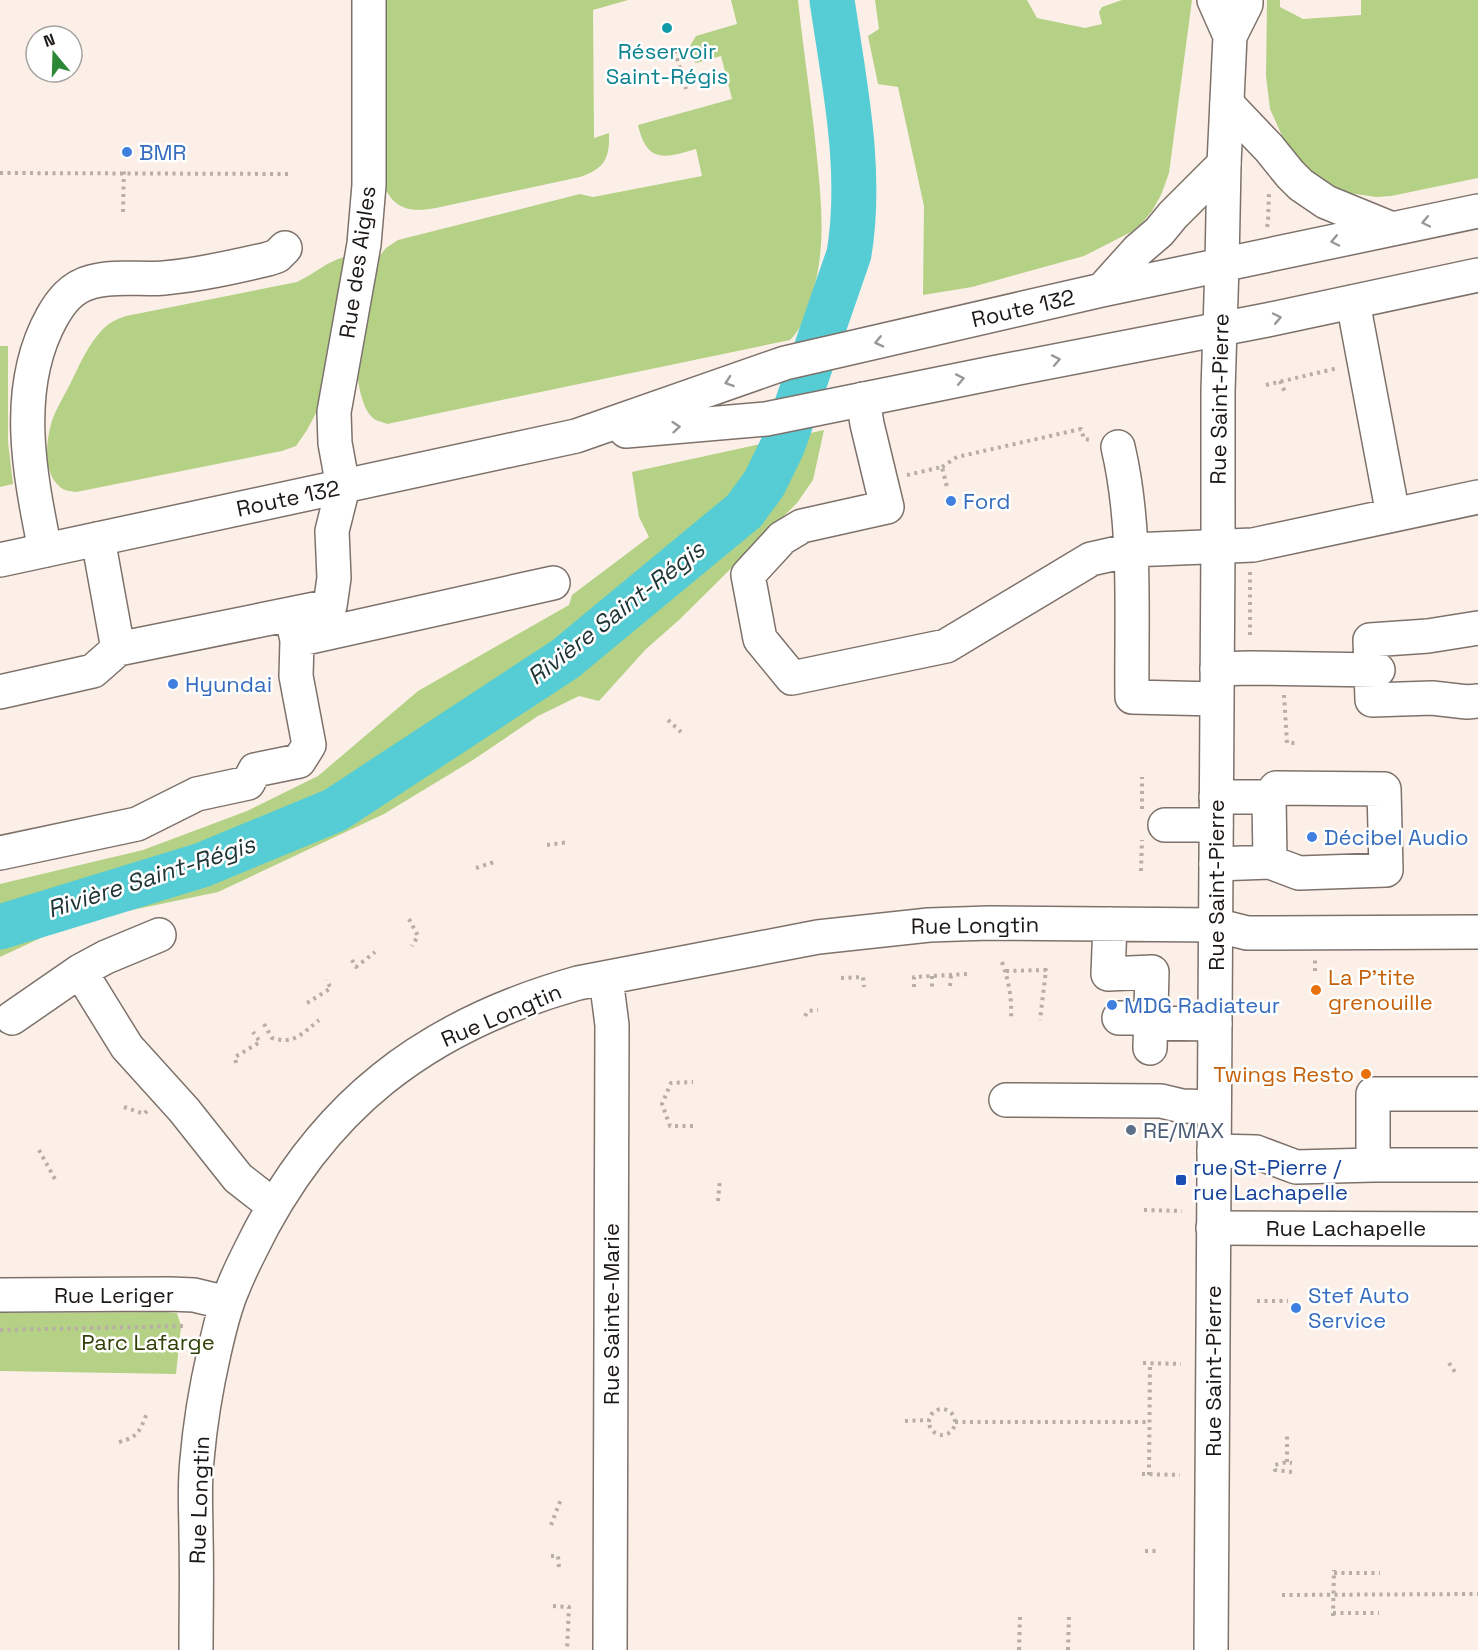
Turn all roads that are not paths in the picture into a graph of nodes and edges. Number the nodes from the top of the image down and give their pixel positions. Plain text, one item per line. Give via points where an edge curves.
1 (369, 0) edge
2 (1214, 0) edge
3 (1246, 0) edge
4 (1230, 36) junction
5 (1227, 104) junction
6 (1224, 164) junction
7 (1478, 212) edge
8 (1392, 229) junction
9 (285, 248) dead end
10 (1222, 265) junction
11 (1478, 275) edge
12 (1102, 290) junction
13 (1353, 302) junction
14 (1220, 329) junction
15 (863, 399) junction
16 (576, 436) junction
17 (1118, 447) dead end
18 (343, 487) junction
19 (1478, 497) edge
20 (1392, 515) junction
21 (98, 539) junction
22 (1234, 545) junction
23 (45, 550) junction
24 (1131, 550) junction
25 (0, 560) edge
26 (553, 583) dead end
27 (294, 627) junction
28 (1478, 628) edge
29 (118, 649) junction
30 (1374, 670) junction
31 (1216, 684) junction
32 (0, 692) edge
33 (1478, 701) edge
34 (1269, 797) junction
35 (1216, 811) junction
36 (1165, 825) dead end
37 (0, 853) edge
38 (1270, 862) junction
39 (1216, 864) junction
40 (1110, 924) junction
41 (1215, 925) junction
42 (1478, 932) edge
43 (159, 935) dead end
44 (80, 971) junction
45 (606, 978) junction
46 (12, 1018) dead end
47 (1215, 1024) junction
48 (1478, 1094) edge
49 (1006, 1100) dead end
50 (1214, 1107) junction
51 (1214, 1151) junction
52 (1373, 1165) junction
53 (1478, 1165) edge
54 (274, 1206) junction
55 (1213, 1228) junction
56 (1478, 1228) edge
57 (0, 1295) edge
58 (227, 1303) junction
59 (196, 1650) edge
60 (610, 1650) edge
61 (1211, 1650) edge

1 - 18 main road, Rue des Aigles via 369,185 364,244 334,412
2 - 4 main road
3 - 4 main road
4 - 5 main road, Rue Saint-Pierre
5 - 6 main road, Rue Saint-Pierre
5 - 8 main road via 1307,190
6 - 10 main road, Rue Saint-Pierre
6 - 12 main road
7 -> 8 main road, Route 132
8 -> 10 main road, Route 132
9 - 23 main road via 268,259 185,275 93,281 64,297 41,340 28,406 32,478
10 - 12 main road, Route 132
10 - 14 main road, Rue Saint-Pierre
11 - 13 main road, Route 132
12 -> 16 main road, Route 132 via 785,363
14 -> 13 main road, Route 132
13 - 20 main road
15 -> 14 main road, Route 132
14 - 22 main road, Rue Saint-Pierre via 1218,392
16 -> 15 main road, Route 132 via 766,419
15 - 24 main road via 887,507 802,526 782,538 748,575 760,639 792,678 946,646 1091,559
16 - 18 main road, Route 132
17 - 24 main road
18 - 21 main road, Route 132
18 - 27 main road via 332,531 334,578 330,606
19 - 20 main road
20 - 22 main road
21 - 23 main road, Route 132
21 - 29 main road
22 - 24 main road
22 - 31 main road, Rue Saint-Pierre
23 - 25 main road, Route 132
24 - 31 main road via 1132,697
26 - 27 main road
27 - 29 main road
27 - 37 main road via 296,676 309,745 299,761 255,770 248,783 197,794 137,824
28 - 30 main road via 1370,640
29 - 32 main road via 90,672
30 - 31 main road via 1282,668
30 - 33 main road via 1371,700
31 - 35 main road, Rue Saint-Pierre
34 - 35 main road
34 - 38 main road
34 - 38 main road via 1276,788 1384,789 1386,870 1299,873
35 - 36 main road
35 - 39 main road, Rue Saint-Pierre
38 - 39 main road
39 - 41 main road, Rue Saint-Pierre
40 - 41 main road, Rue Longtin
40 - 45 main road, Rue Longtin via 967,923 896,927 795,941
40 - 47 main road via 1108,974 1152,972 1140,1028
41 - 42 main road, Rue Longtin via 1247,933
41 - 47 main road, Rue Saint-Pierre
43 - 44 main road
44 - 46 main road
44 - 54 main road via 127,1047 238,1178
45 - 54 main road, Rue Longtin via 564,987 485,1016 406,1060 368,1090 328,1131 305,1157
45 - 60 main road, Rue Sainte-Marie via 612,1025
47 - 50 main road, Rue Saint-Pierre
48 - 52 main road via 1373,1094
49 - 50 main road via 1161,1101
50 - 51 main road, Rue Saint-Pierre
51 - 52 main road via 1256,1152 1296,1167
51 - 55 main road, Rue Saint-Pierre
52 - 53 main road
54 - 58 main road, Rue Longtin
55 - 56 main road, Rue Lachapelle
55 - 61 main road, Rue Saint-Pierre
57 - 58 main road, Rue Leriger via 170,1294
58 - 59 main road, Rue Longtin via 208,1380 196,1463

